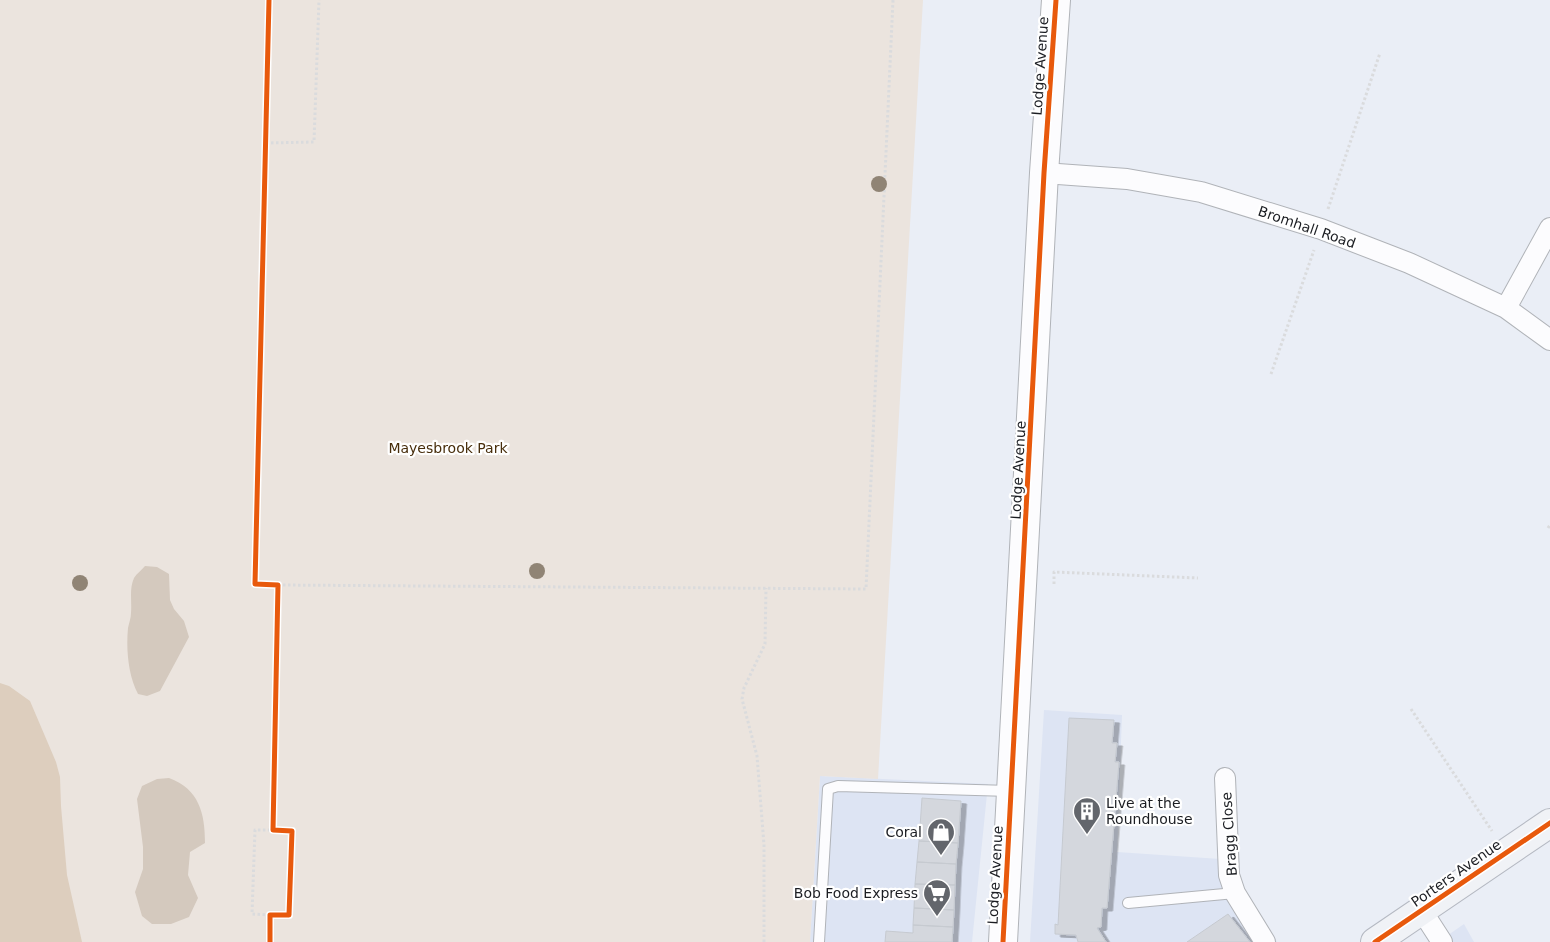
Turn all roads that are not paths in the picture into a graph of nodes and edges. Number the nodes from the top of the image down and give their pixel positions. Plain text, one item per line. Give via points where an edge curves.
1 (1056, 0) edge
2 (1044, 173) junction
3 (1550, 228) edge
4 (1506, 308) junction
5 (1550, 340) edge
6 (1225, 778) dead end
7 (1011, 791) junction
8 (1550, 823) edge
9 (1235, 892) junction
10 (1128, 903) dead end
11 (1422, 911) junction
12 (819, 942) edge
13 (1003, 942) edge
14 (1265, 942) edge
15 (1375, 942) edge
16 (1442, 942) edge

1 - 2 street, Lodge Avenue
2 - 4 street, Bromhall Road via 1127,180 1201,192 1329,232 1409,263
2 - 7 street, Lodge Avenue
3 - 4 street
4 - 5 street, Bromhall Road
6 - 9 street, Bragg Close via 1229,875
7 - 12 lane via 838,786 828,789
7 - 13 street, Lodge Avenue
8 - 11 main road, Porters Avenue
9 - 10 lane
9 - 14 street, Bragg Close
11 - 15 main road, Porters Avenue
11 - 16 street

